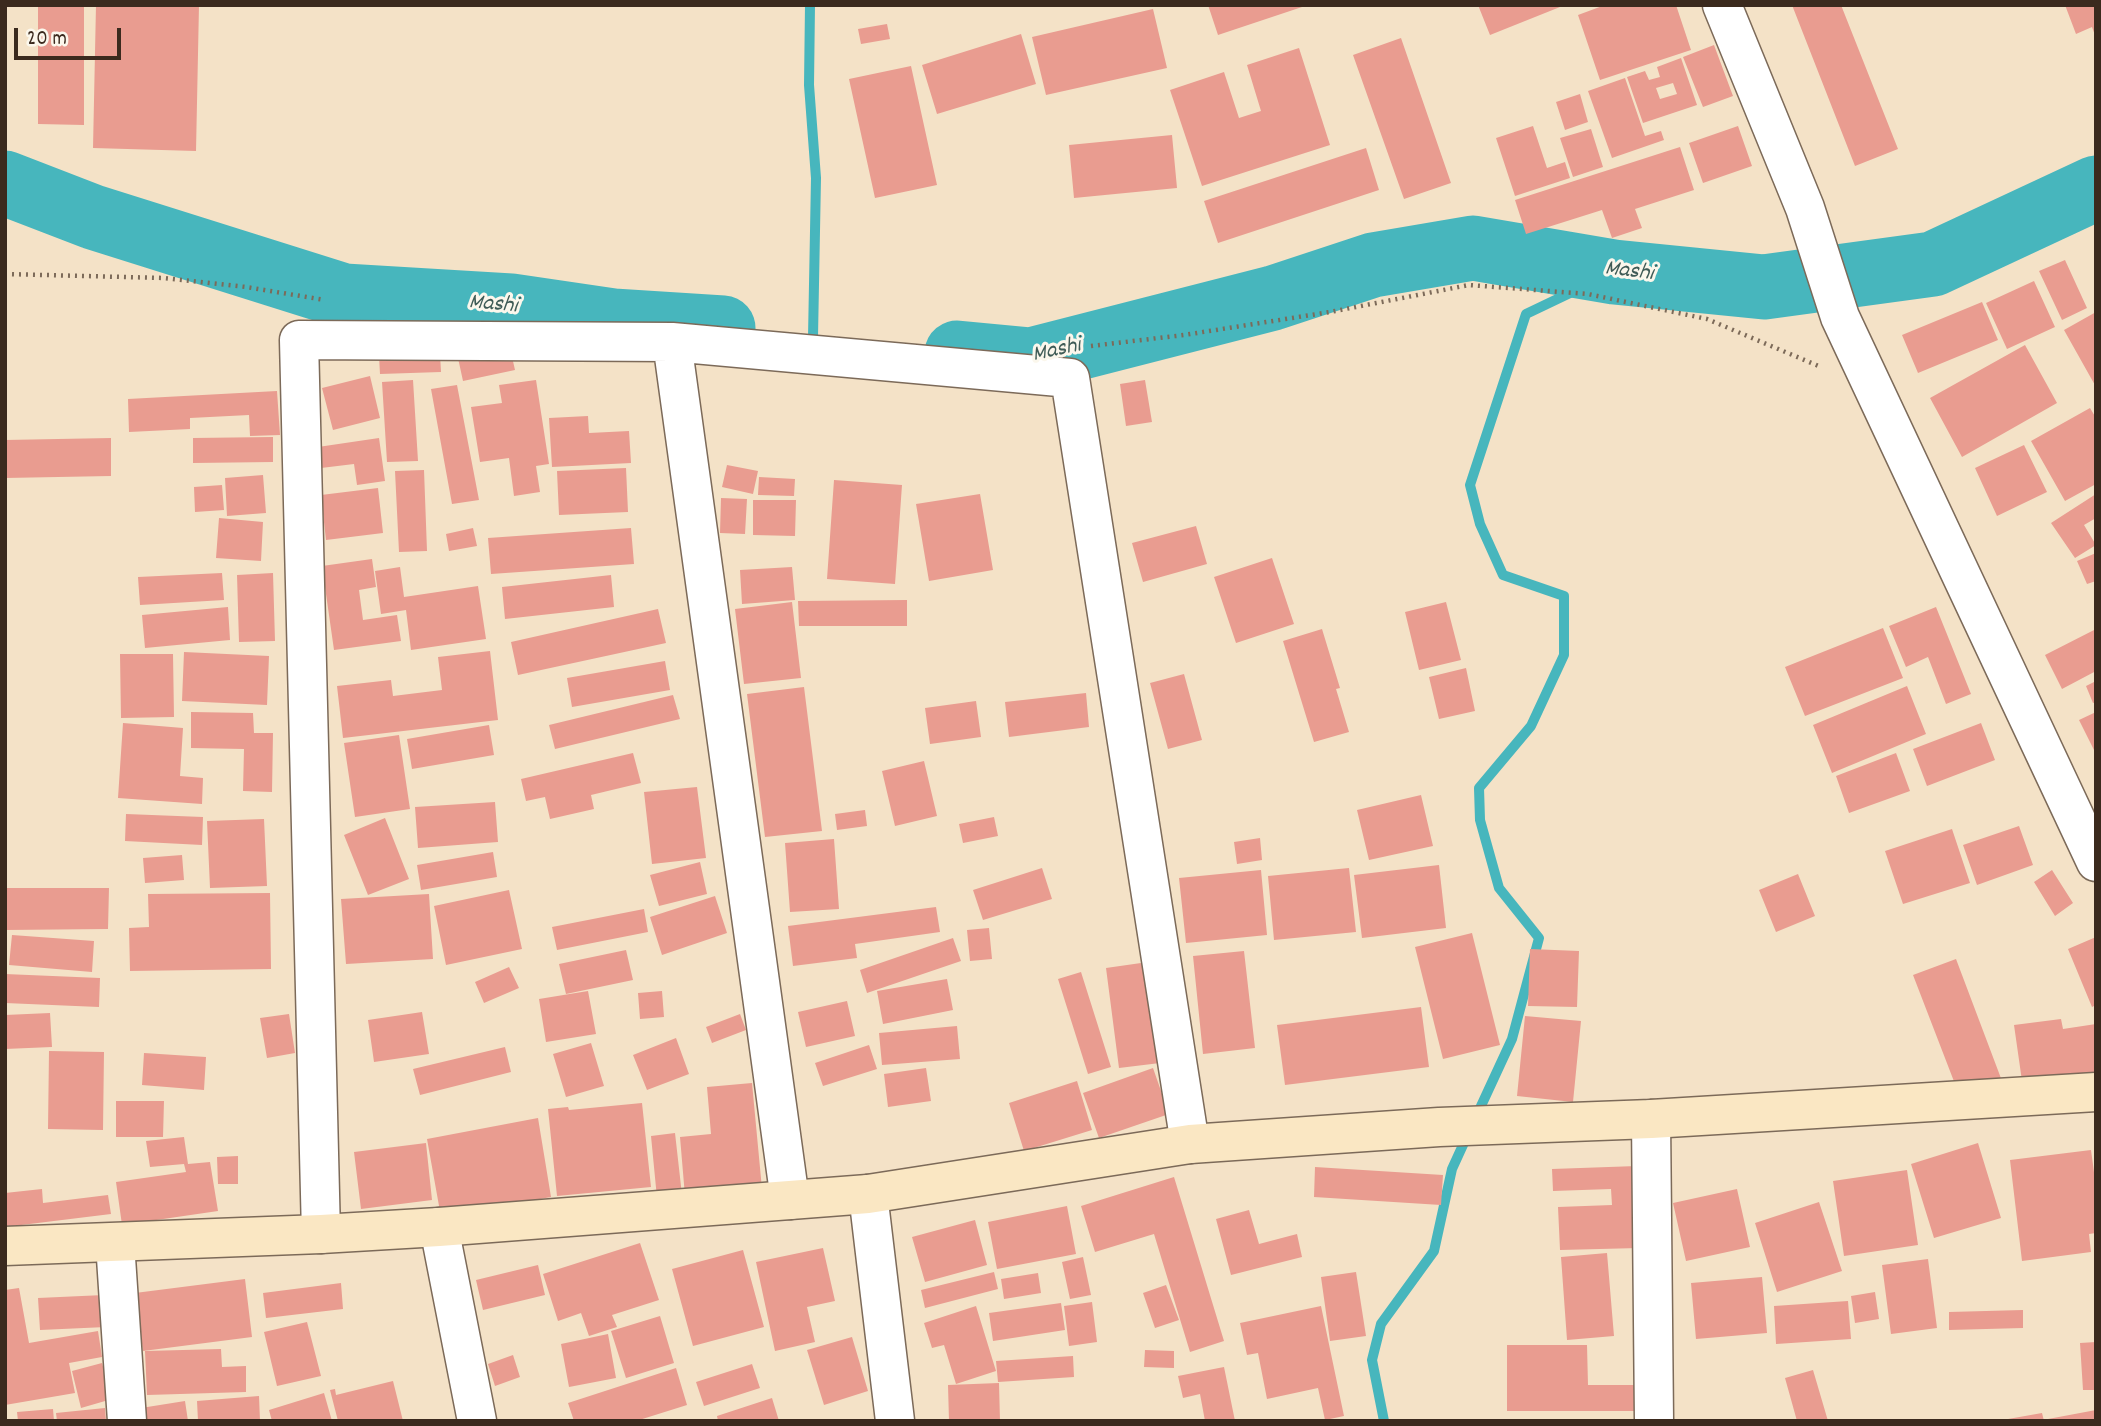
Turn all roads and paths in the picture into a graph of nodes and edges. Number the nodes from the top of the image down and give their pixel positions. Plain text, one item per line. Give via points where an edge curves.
1 (1722, 5) edge
2 (5, 274) edge
3 (327, 301) dead end
4 (672, 342) junction
5 (1081, 347) dead end
6 (1823, 368) dead end
7 (2096, 862) edge
8 (2096, 1092) edge
9 (1651, 1119) junction
10 (1190, 1144) junction
11 (868, 1194) junction
12 (790, 1200) junction
13 (439, 1227) junction
14 (321, 1234) junction
15 (115, 1242) junction
16 (5, 1246) edge
17 (127, 1421) edge
18 (477, 1421) edge
19 (895, 1421) edge
20 (1654, 1421) edge

1 - 7 street via 1805,208 1840,317
2 - 3 path via 164,278
4 - 10 street via 1070,378
4 - 12 street
4 - 14 street via 299,340
5 - 6 path via 1330,312 1469,285 1588,294 1707,319
8 - 9 street
9 - 10 street
9 - 20 street
10 - 11 street
11 - 12 street
11 - 19 street
12 - 13 street
13 - 14 street
13 - 18 street
14 - 15 street
15 - 16 street
15 - 17 street

